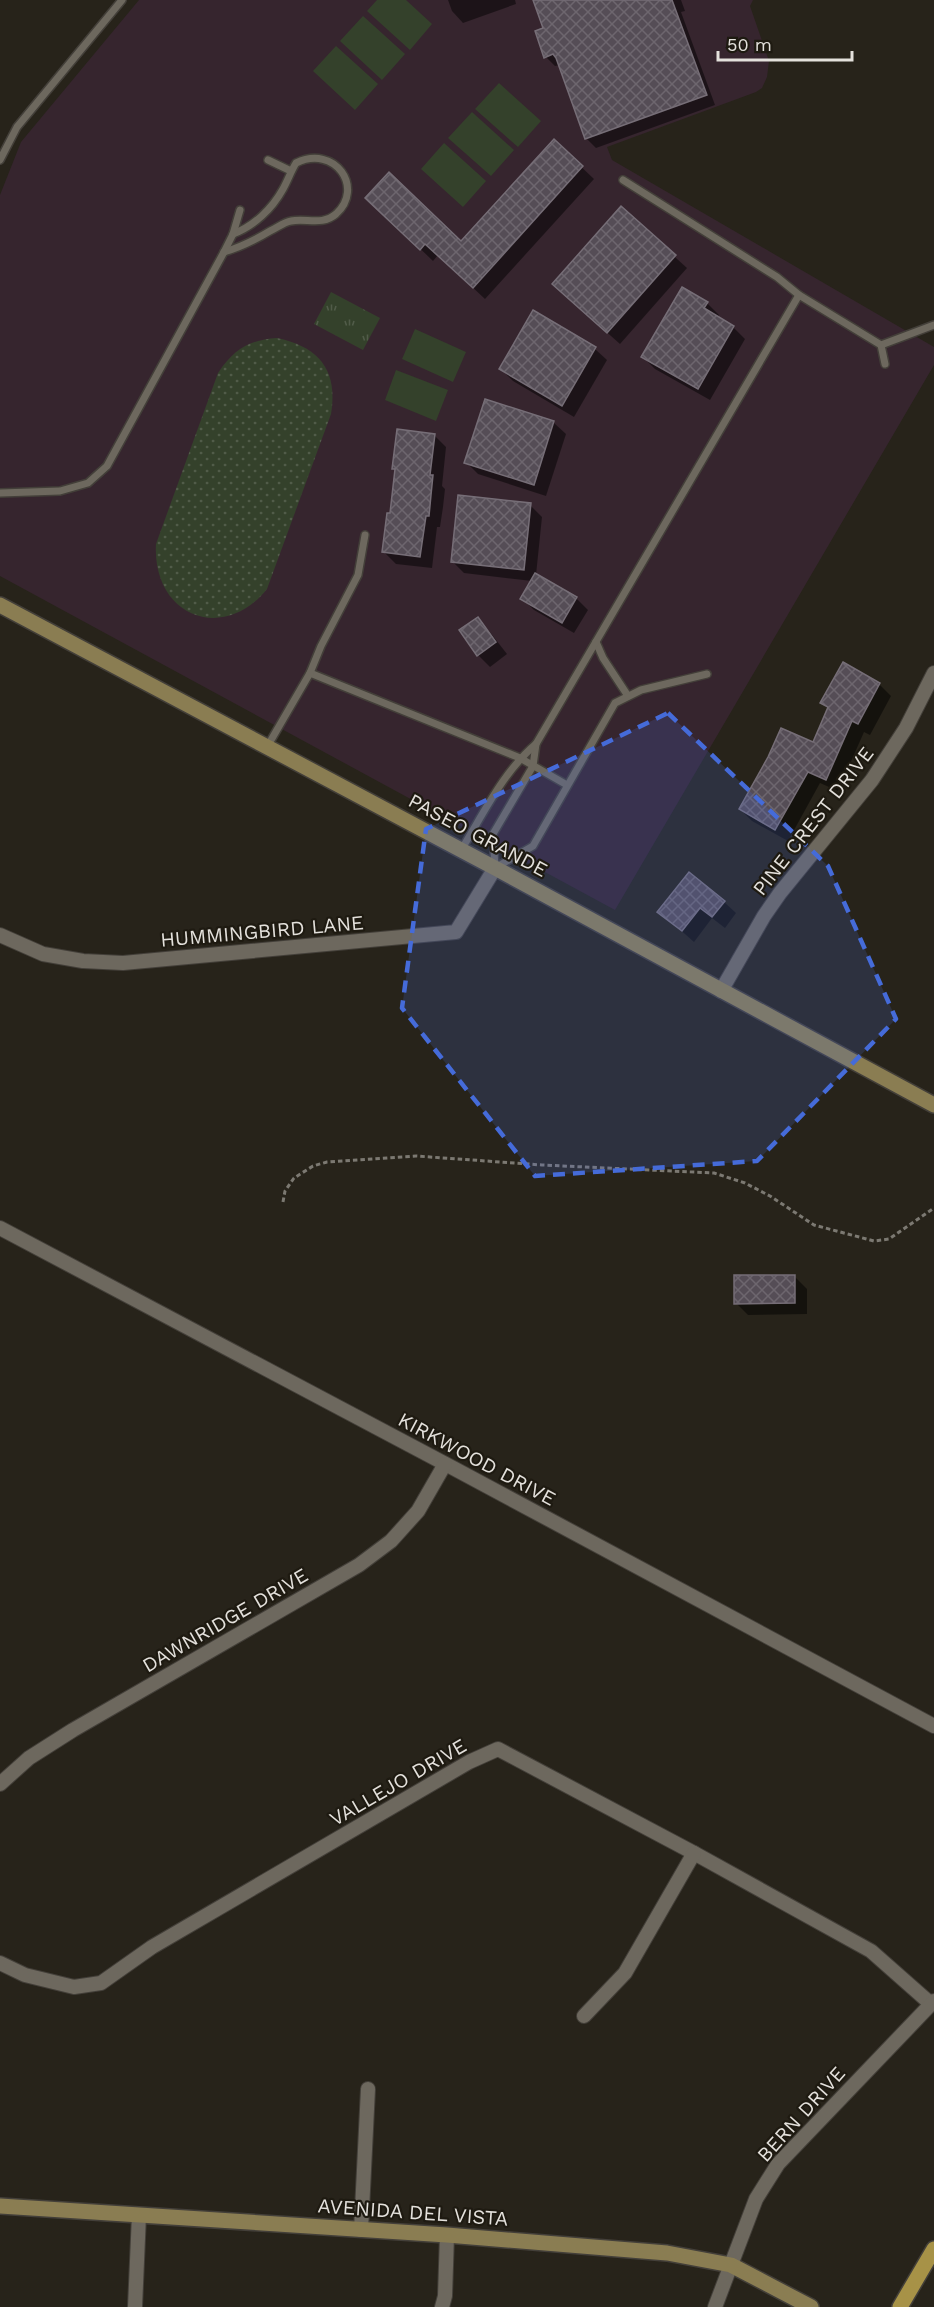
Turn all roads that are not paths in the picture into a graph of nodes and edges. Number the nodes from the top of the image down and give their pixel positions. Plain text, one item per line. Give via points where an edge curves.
1 (122, 0) edge
2 (0, 160) edge
3 (268, 160) dead end
4 (291, 171) junction
5 (623, 180) dead end
6 (240, 210) dead end
7 (233, 234) junction
8 (224, 252) junction
9 (799, 295) junction
10 (934, 325) edge
11 (881, 345) junction
12 (885, 364) dead end
13 (0, 493) edge
14 (365, 535) dead end
15 (0, 605) edge
16 (596, 642) junction
17 (310, 673) junction
18 (934, 673) edge
19 (707, 674) dead end
20 (628, 696) junction
21 (536, 744) junction
22 (267, 747) junction
23 (520, 758) junction
24 (533, 766) junction
25 (567, 785) junction
26 (461, 850) junction
27 (495, 868) junction
28 (0, 935) edge
29 (721, 991) junction
30 (934, 1105) edge
31 (0, 1228) edge
32 (445, 1464) junction
33 (934, 1726) edge
34 (0, 1784) edge
35 (694, 1852) junction
36 (0, 1963) edge
37 (932, 2003) edge
38 (584, 2016) dead end
39 (368, 2089) dead end
40 (0, 2206) edge
41 (139, 2215) junction
42 (361, 2230) junction
43 (447, 2235) junction
44 (934, 2248) edge
45 (731, 2265) junction
46 (135, 2307) edge
47 (442, 2307) edge
48 (715, 2307) edge
49 (811, 2307) edge
50 (900, 2307) edge

1 - 2 lane via 18,127
3 - 4 lane
4 - 7 lane via 283,190 261,217
4 - 8 lane via 296,162 306,158 327,159 336,165 343,173 347,194 337,213 318,221 290,221 242,247
5 - 9 lane via 777,277
6 - 7 lane
7 - 8 lane
8 - 13 lane via 107,466 88,483 60,491
9 - 11 lane
9 - 16 lane
10 - 11 lane
11 - 12 lane
14 - 17 lane via 358,574
15 - 22 main road, PASEO GRANDE
16 - 20 lane
16 - 21 lane
17 - 22 lane
17 - 23 lane
18 - 29 street, PINE CREST DRIVE via 906,728 872,780 780,893
19 - 20 lane
20 - 25 lane via 615,703
21 - 23 lane
21 - 24 lane
22 - 26 main road, PASEO GRANDE
23 - 24 lane
23 - 26 lane
24 - 25 lane
24 - 27 lane via 493,834
25 - 27 lane via 533,846
26 - 27 main road, PASEO GRANDE
27 - 28 street, HUMMINGBIRD LANE via 456,933 123,963 43,954
27 - 29 main road, PASEO GRANDE
29 - 30 main road, PASEO GRANDE
31 - 32 street, KIRKWOOD DRIVE
32 - 33 street, KIRKWOOD DRIVE
32 - 34 street, DAWNRIDGE DRIVE via 418,1511 391,1541 358,1565 73,1730 28,1758
35 - 36 street, VALLEJO DRIVE via 498,1749 469,1762 152,1947 101,1983 74,1987 25,1976
35 - 37 street, VALLEJO DRIVE via 871,1951
35 - 38 street via 625,1972
37 - 45 street, BERN DRIVE via 778,2164 756,2199
39 - 42 street
40 - 41 main road, AVENIDA DEL VISTA
41 - 42 main road, AVENIDA DEL VISTA
41 - 46 street
42 - 43 main road, AVENIDA DEL VISTA
43 - 45 main road, AVENIDA DEL VISTA via 667,2253
43 - 47 street
44 - 50 main road
45 - 48 street, BERN DRIVE
45 - 49 main road, AVENIDA DEL VISTA

